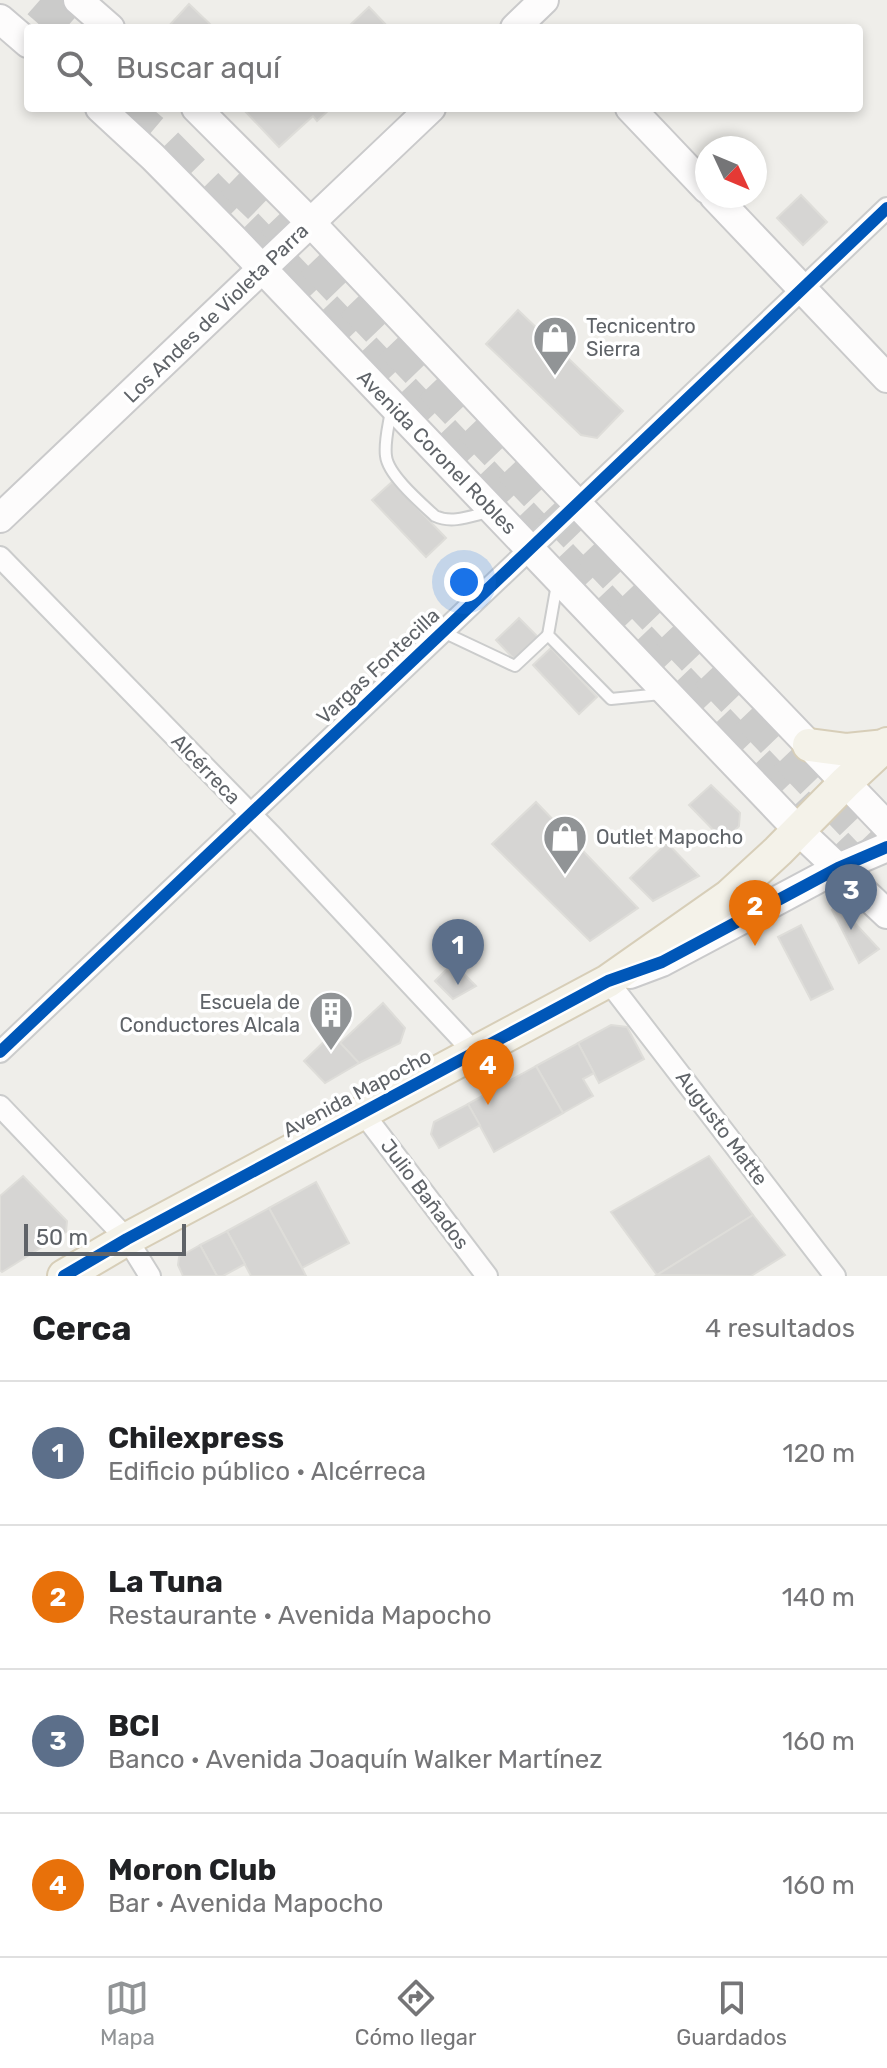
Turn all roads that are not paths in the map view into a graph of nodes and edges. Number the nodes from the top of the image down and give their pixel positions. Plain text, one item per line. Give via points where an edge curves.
1 (78, 0) edge
2 (540, 9) edge
3 (0, 19) edge
4 (105, 24) edge
5 (520, 24) edge
6 (24, 40) edge
7 (104, 112) edge
8 (200, 112) edge
9 (427, 112) edge
10 (634, 112) edge
11 (695, 176) edge
12 (725, 208) edge
13 (887, 208) edge
14 (311, 223) junction
15 (262, 269) junction
16 (802, 289) junction
17 (887, 378) edge
18 (392, 404) junction
19 (577, 504) junction
20 (494, 511) junction
21 (0, 518) edge
22 (530, 549) junction
23 (0, 557) edge
24 (558, 579) junction
25 (443, 632) junction
26 (548, 635) junction
27 (668, 693) junction
28 (809, 745) junction
29 (886, 745) edge
30 (845, 783) junction
31 (251, 814) junction
32 (887, 826) edge
33 (799, 831) junction
34 (887, 847) edge
35 (838, 868) junction
36 (887, 914) edge
37 (608, 981) junction
38 (0, 1052) edge
39 (475, 1053) junction
40 (0, 1106) edge
41 (363, 1113) junction
42 (127, 1239) junction
43 (64, 1276) edge
44 (150, 1276) edge
45 (487, 1276) edge
46 (835, 1276) edge

1 - 4 main road
2 - 5 main road
3 - 6 main road
7 - 15 main road, Avenida Coronel Robles
8 - 14 main road
9 - 14 main road, Los Andes de Violeta Parra
10 - 11 main road
12 - 16 main road
13 - 16 street, Vargas Fontecilla
14 - 15 main road, Los Andes de Violeta Parra
14 - 19 main road
15 - 18 main road, Avenida Coronel Robles
15 - 21 main road, Los Andes de Violeta Parra
16 - 17 main road
16 - 19 street, Vargas Fontecilla
18 - 20 main road, Avenida Coronel Robles
18 - 20 lane via 385,452 394,474 441,519
19 - 22 street, Vargas Fontecilla
19 - 28 main road
20 - 22 main road, Avenida Coronel Robles
22 - 24 main road, Avenida Coronel Robles
22 - 25 street, Vargas Fontecilla
23 - 31 street, Alcérreca
24 - 26 lane
24 - 27 main road, Avenida Coronel Robles
25 - 26 lane via 515,666
25 - 31 street, Vargas Fontecilla
26 - 27 lane via 611,699
27 - 33 main road, Avenida Coronel Robles
28 - 29 main road via 847,750
28 - 30 main road
29 - 30 main road
30 - 32 main road
30 - 33 main road
31 - 38 street, Vargas Fontecilla
31 - 39 street, Alcérreca
33 - 35 main road, Avenida Coronel Robles
33 - 37 main road via 729,896
34 - 35 main road, Avenida Mapocho
35 - 36 main road, Avenida Coronel Robles
35 - 37 main road, Avenida Mapocho via 662,962
37 - 39 main road, Avenida Mapocho
37 - 46 street, Augusto Matte
39 - 41 main road, Avenida Mapocho
40 - 42 street
41 - 42 main road, Avenida Mapocho
41 - 45 street, Julio Bañados
42 - 43 main road, Avenida Mapocho
42 - 44 street

